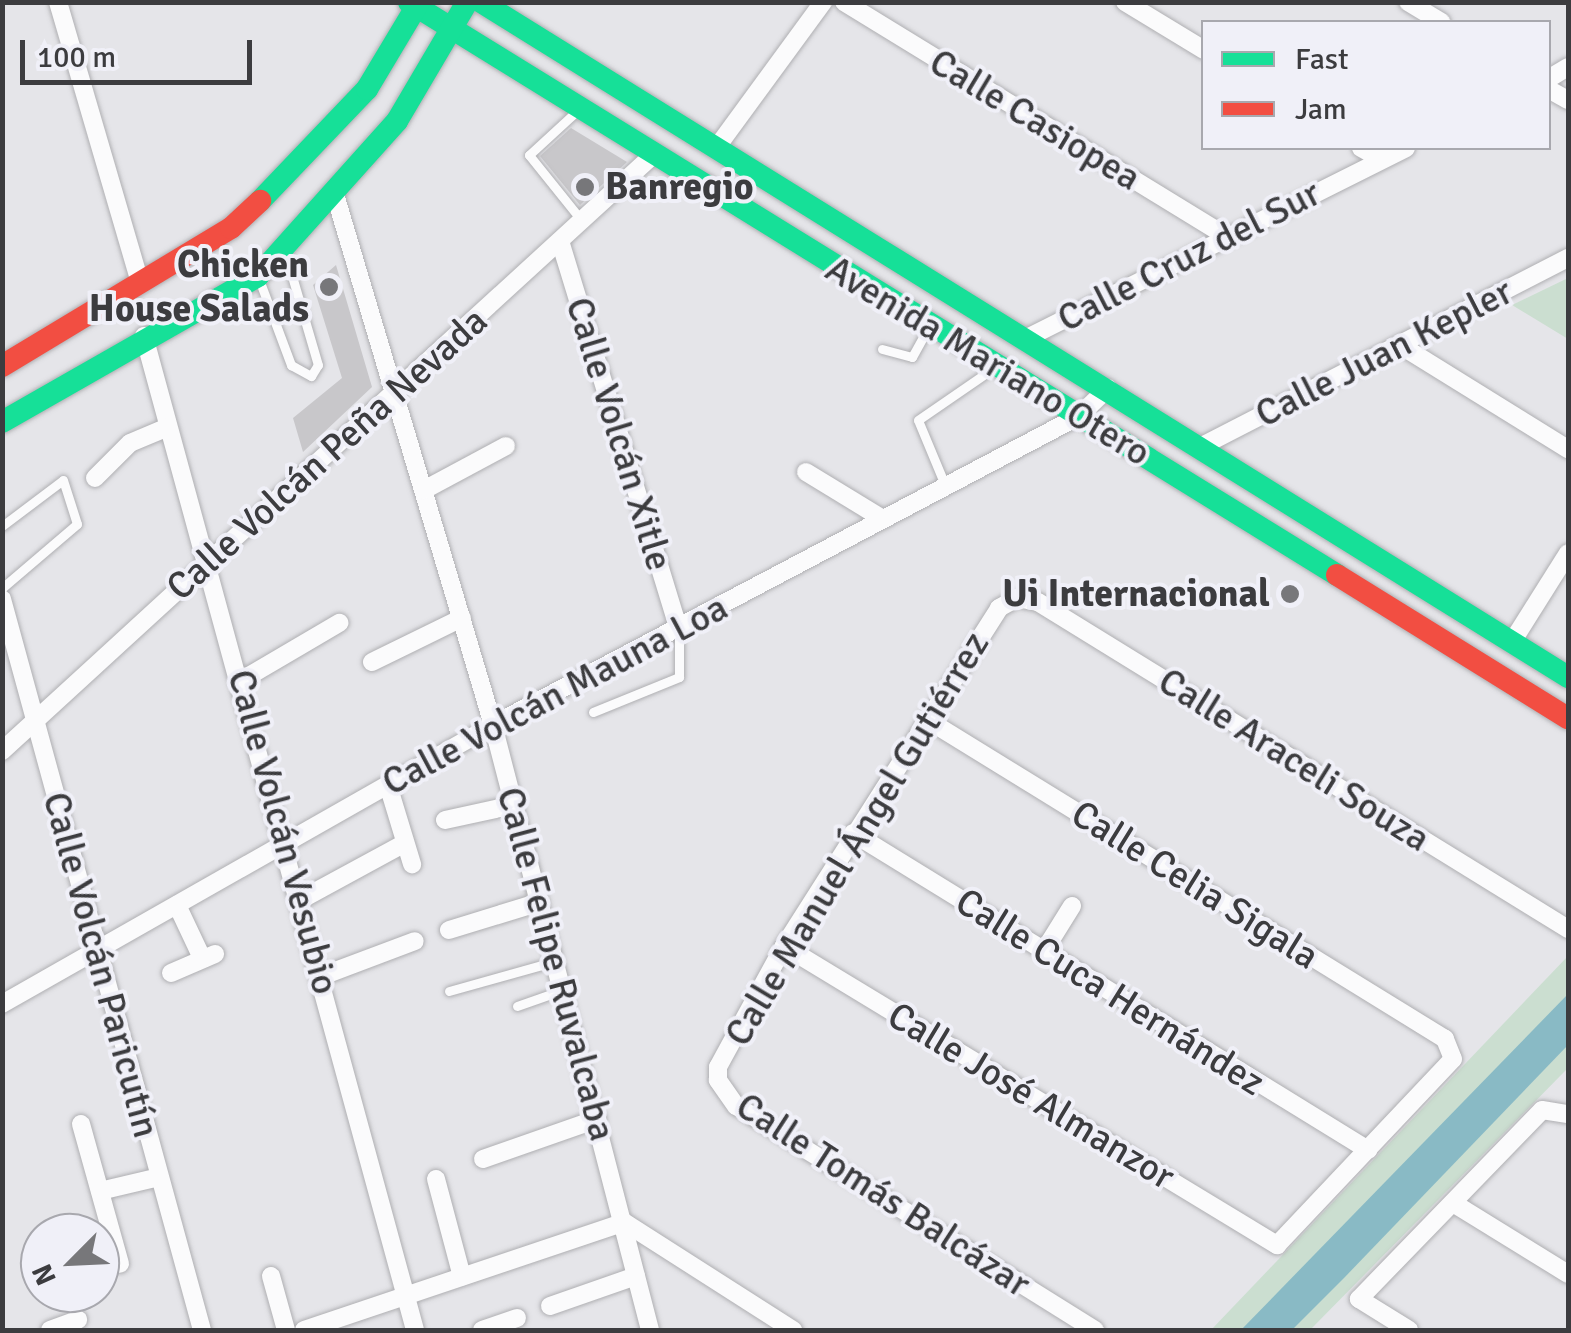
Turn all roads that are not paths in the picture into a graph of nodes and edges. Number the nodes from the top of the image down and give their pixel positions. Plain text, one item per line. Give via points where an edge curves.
1 (58, 2) edge
2 (467, 2) edge
3 (481, 2) edge
4 (823, 2) edge
5 (844, 2) edge
6 (1126, 2) edge
7 (1408, 2) edge
8 (415, 4) edge
9 (1438, 20) edge
10 (454, 30) junction
11 (1201, 48) edge
12 (579, 109) junction
13 (717, 147) junction
14 (1364, 150) edge
15 (1402, 150) edge
16 (652, 156) junction
17 (1380, 160) junction
18 (336, 198) junction
19 (582, 221) junction
20 (1227, 237) junction
21 (560, 241) junction
22 (284, 250) junction
23 (1568, 258) edge
24 (258, 276) junction
25 (140, 282) junction
26 (930, 324) junction
27 (144, 336) junction
28 (1025, 339) junction
29 (1400, 345) junction
30 (882, 350) dead end
31 (2, 366) edge
32 (997, 366) junction
33 (1108, 388) junction
34 (396, 392) junction
35 (1080, 416) junction
36 (2, 422) edge
37 (168, 427) junction
38 (506, 446) dead end
39 (1200, 448) junction
40 (1568, 449) edge
41 (806, 472) dead end
42 (95, 478) dead end
43 (945, 486) junction
44 (424, 490) junction
45 (884, 519) junction
46 (2, 526) edge
47 (1568, 553) edge
48 (210, 562) junction
49 (2, 588) edge
50 (1016, 598) joint
51 (2, 599) edge
52 (462, 618) junction
53 (339, 623) dead end
54 (678, 627) junction
55 (1512, 642) junction
56 (372, 662) dead end
57 (1568, 677) edge
58 (242, 680) junction
59 (593, 712) dead end
60 (1568, 718) edge
61 (926, 719) junction
62 (34, 722) junction
63 (493, 725) junction
64 (2, 751) edge
65 (388, 785) junction
66 (514, 805) junction
67 (445, 820) dead end
68 (853, 833) junction
69 (287, 842) junction
70 (405, 843) junction
71 (412, 864) dead end
72 (302, 899) junction
73 (540, 902) junction
74 (177, 905) junction
75 (1072, 906) dead end
76 (1568, 929) edge
77 (449, 930) dead end
78 (415, 941) dead end
79 (784, 946) junction
80 (98, 950) junction
81 (1044, 950) junction
82 (554, 962) junction
83 (171, 973) dead end
84 (322, 976) junction
85 (449, 991) dead end
86 (560, 992) junction
87 (2, 1004) edge
88 (517, 1006) dead end
89 (722, 1091) joint
90 (1568, 1114) edge
91 (597, 1119) junction
92 (81, 1124) dead end
93 (1368, 1150) junction
94 (483, 1159) dead end
95 (159, 1177) junction
96 (436, 1178) dead end
97 (100, 1191) junction
98 (1453, 1203) junction
99 (106, 1213) edge
100 (624, 1222) junction
101 (1568, 1274) edge
102 (272, 1276) dead end
103 (636, 1276) junction
104 (462, 1277) junction
105 (406, 1296) junction
106 (550, 1306) dead end
107 (517, 1318) dead end
108 (78, 1320) dead end
109 (50, 1330) edge
110 (202, 1330) edge
111 (286, 1330) edge
112 (304, 1330) edge
113 (415, 1330) edge
114 (482, 1330) edge
115 (650, 1330) edge
116 (793, 1330) edge
117 (1096, 1330) edge
118 (1410, 1330) edge

1 - 25 street
2 - 10 main road
3 - 13 main road, Avenida Mariano Otero
4 - 13 street
5 - 20 street, Calle Casiopea
6 - 11 street
7 - 9 street
8 - 10 main road, Avenida Mariano Otero
8 - 25 main road via 367,89 310,156 231,228
10 - 12 main road, Avenida Mariano Otero
10 - 18 main road via 397,122
12 - 16 main road, Avenida Mariano Otero
12 - 19 lane via 529,155
13 - 28 main road, Avenida Mariano Otero
14 - 17 street
15 - 17 street, Calle Cruz del Sur
16 - 19 street, Calle Volcán Peña Nevada
16 - 26 main road, Avenida Mariano Otero
17 - 20 street, Calle Cruz del Sur
18 - 22 main road
18 - 34 street, Calle Felipe Ruvalcaba
19 - 21 street, Calle Volcán Peña Nevada
20 - 28 street, Calle Cruz del Sur
21 - 34 street, Calle Volcán Peña Nevada
21 - 54 street, Calle Volcán Xitle
22 - 24 main road
22 - 24 lane via 318,365 311,376 291,365
23 - 29 street, Calle Juan Kepler
24 - 27 main road
25 - 31 main road
26 - 30 lane via 912,356
26 - 32 main road, Avenida Mariano Otero
27 - 36 main road
27 - 37 street, Calle Volcán Vesubio
28 - 33 main road, Avenida Mariano Otero
29 - 39 street, Calle Juan Kepler
29 - 40 street
32 - 35 main road, Avenida Mariano Otero
32 - 43 lane via 918,420 923,448
33 - 35 street, Calle Volcán Mauna Loa
33 - 39 main road, Avenida Mariano Otero
34 - 44 street, Calle Felipe Ruvalcaba
34 - 48 street, Calle Volcán Peña Nevada
35 - 43 street, Calle Volcán Mauna Loa
35 - 60 main road, Avenida Mariano Otero
37 - 42 street via 130,443
37 - 48 street, Calle Volcán Vesubio
38 - 44 street
39 - 55 main road, Avenida Mariano Otero
41 - 45 street
43 - 45 street, Calle Volcán Mauna Loa
44 - 52 street, Calle Felipe Ruvalcaba
45 - 54 street, Calle Volcán Mauna Loa
46 - 49 lane via 63,480 78,524
47 - 55 street
48 - 58 street, Calle Volcán Vesubio
48 - 62 street, Calle Volcán Peña Nevada
50 - 61 street, Calle Manuel Ángel Gutiérrez via 999,608
50 - 76 street, Calle Araceli Souza via 1038,602
51 - 62 street, Calle Volcán Paricutín
52 - 56 street
52 - 63 street, Calle Felipe Ruvalcaba
53 - 58 street
54 - 59 lane via 679,677
54 - 63 street, Calle Volcán Mauna Loa
55 - 57 main road, Avenida Mariano Otero
58 - 69 street, Calle Volcán Vesubio
61 - 68 street, Calle Manuel Ángel Gutiérrez
61 - 93 street, Calle Celia Sigala via 1446,1040 1453,1059
62 - 64 street, Calle Volcán Peña Nevada
62 - 80 street, Calle Volcán Paricutín
63 - 65 street, Calle Volcán Mauna Loa
63 - 66 street, Calle Felipe Ruvalcaba
65 - 69 street, Calle Volcán Mauna Loa
65 - 70 street
66 - 67 street
66 - 73 street, Calle Felipe Ruvalcaba
68 - 79 street, Calle Manuel Ángel Gutiérrez
68 - 81 street, Calle Cuca Hernández
69 - 72 street, Calle Volcán Vesubio
69 - 74 street, Calle Volcán Mauna Loa
70 - 71 street
70 - 72 street
72 - 84 street, Calle Volcán Vesubio
73 - 77 street
73 - 82 street, Calle Felipe Ruvalcaba
74 - 80 street, Calle Volcán Mauna Loa
74 - 83 street via 208,956
75 - 81 street
78 - 84 street
79 - 89 street, Calle Manuel Ángel Gutiérrez via 718,1067
79 - 93 street, Calle José Almanzor via 1277,1246
80 - 87 street, Calle Volcán Mauna Loa
80 - 95 street, Calle Volcán Paricutín
81 - 93 street, Calle Cuca Hernández
82 - 85 lane
82 - 86 street, Calle Felipe Ruvalcaba
84 - 105 street, Calle Volcán Vesubio
86 - 88 lane
86 - 91 street, Calle Felipe Ruvalcaba
89 - 117 street, Calle Tomás Balcázar
90 - 98 street via 1542,1110
91 - 94 street
91 - 100 street, Calle Felipe Ruvalcaba
92 - 97 street
95 - 97 street
95 - 110 street, Calle Volcán Paricutín
96 - 104 street
97 - 99 street
98 - 101 street
98 - 118 street via 1359,1299
100 - 103 street, Calle Felipe Ruvalcaba
100 - 104 street
100 - 116 street
102 - 111 street
103 - 106 street
103 - 115 street, Calle Felipe Ruvalcaba
104 - 105 street
105 - 112 street
105 - 113 street, Calle Volcán Vesubio
107 - 114 street
108 - 109 street

